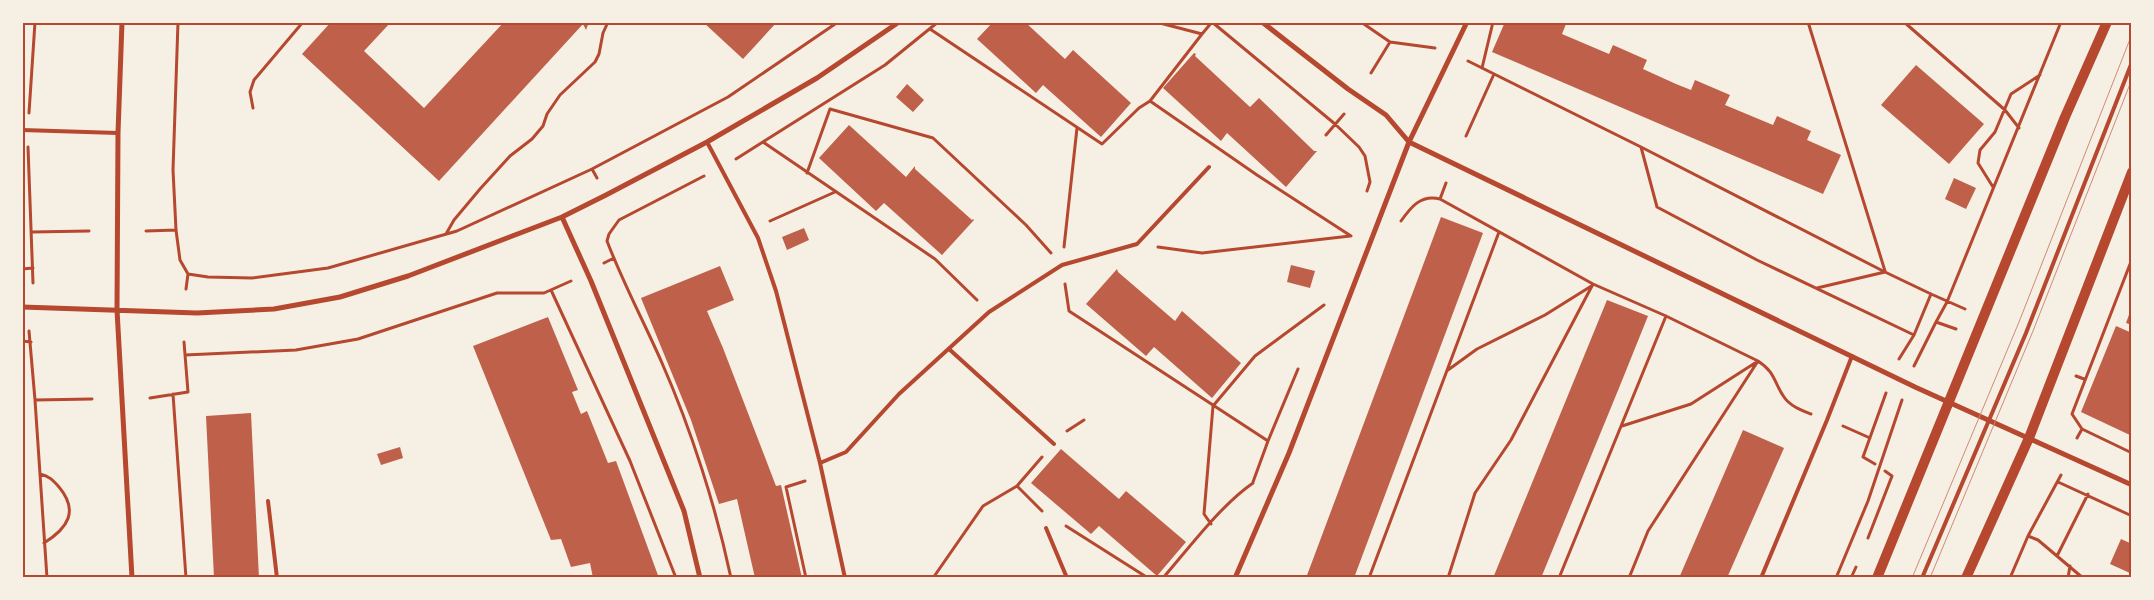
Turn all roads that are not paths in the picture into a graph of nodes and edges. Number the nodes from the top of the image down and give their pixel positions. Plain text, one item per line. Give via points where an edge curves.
1 (122, 22) edge
2 (899, 22) edge
3 (1262, 22) edge
4 (1467, 22) edge
5 (2107, 22) edge
6 (2132, 62) edge
7 (22, 130) edge
8 (118, 133) junction
9 (707, 142) junction
10 (1409, 142) junction
11 (1209, 167) dead end
12 (2132, 172) edge
13 (562, 217) junction
14 (22, 307) edge
15 (117, 310) junction
16 (950, 349) junction
17 (1852, 356) junction
18 (1948, 402) junction
19 (1989, 422) junction
20 (2029, 438) junction
21 (1054, 444) road end
22 (820, 463) junction
23 (2132, 485) edge
24 (268, 500) dead end
25 (1046, 528) dead end
26 (132, 578) edge
27 (277, 578) edge
28 (700, 578) edge
29 (845, 578) edge
30 (1067, 578) edge
31 (1235, 578) edge
32 (1761, 578) edge
33 (1878, 578) edge
34 (1922, 578) edge
35 (1966, 578) edge

1 - 8 street
2 - 9 street via 817,78
3 - 10 street via 1386,115
4 - 10 street
5 - 18 main road
6 - 19 lane
7 - 8 lane
8 - 15 street
9 - 13 street
9 - 22 lane via 754,228 776,291
10 - 17 street
10 - 31 street via 1289,453
11 - 16 lane via 1138,244 1062,265 989,312
12 - 20 main road
13 - 15 street via 417,273 340,297 274,309 197,313
13 - 28 street via 684,511
14 - 15 street
15 - 26 street
16 - 21 lane
16 - 22 lane via 899,394 846,452
17 - 18 street
17 - 32 lane
18 - 19 street
18 - 33 main road
19 - 20 street
19 - 34 lane
20 - 23 street
20 - 35 main road
22 - 29 lane
24 - 27 lane
25 - 30 lane

